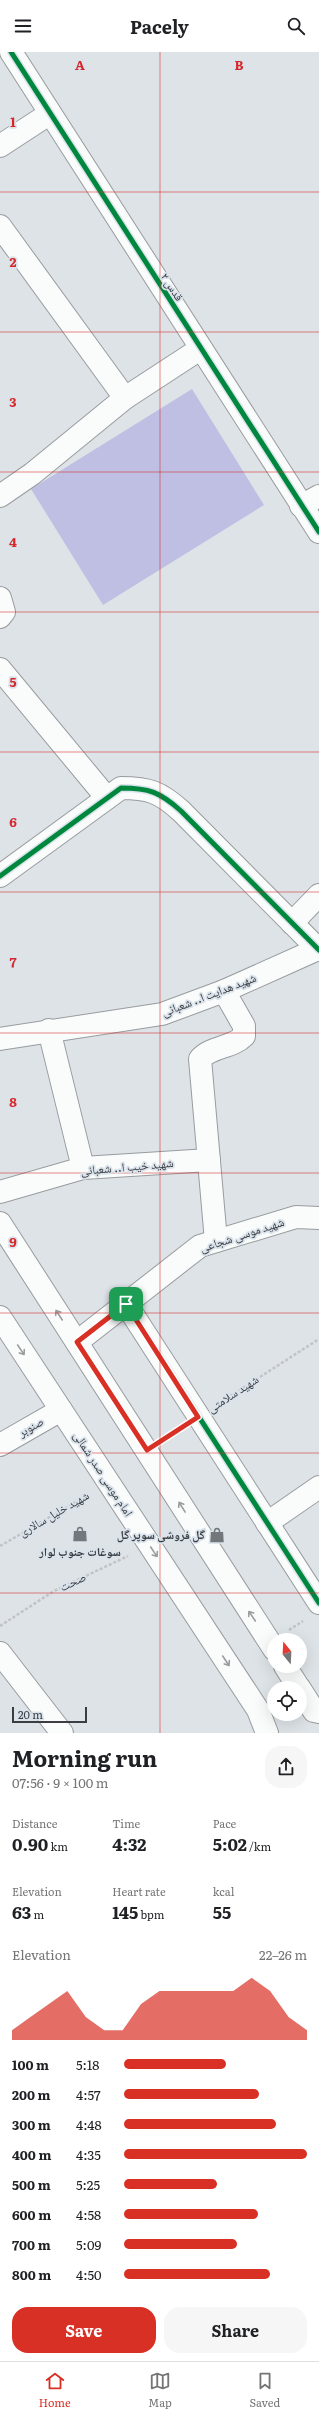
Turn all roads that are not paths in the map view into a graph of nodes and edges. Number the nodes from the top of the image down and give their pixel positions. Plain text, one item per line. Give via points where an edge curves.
1 (11, 52) edge
2 (49, 114) junction
3 (0, 146) edge
4 (0, 226) edge
5 (200, 349) junction
6 (125, 398) junction
7 (3, 487) edge
8 (310, 501) edge
9 (319, 532) edge
10 (0, 598) edge
11 (0, 617) edge
12 (0, 669) edge
13 (107, 798) junction
14 (1, 873) edge
15 (319, 895) edge
16 (292, 923) junction
17 (319, 950) edge
18 (224, 991) junction
19 (49, 1030) junction
20 (0, 1039) edge
21 (209, 1160) junction
22 (83, 1168) junction
23 (0, 1192) edge
24 (319, 1218) edge
25 (0, 1222) edge
26 (216, 1241) junction
27 (126, 1304) junction
28 (3, 1329) edge
29 (77, 1342) junction
30 (61, 1410) junction
31 (0, 1445) edge
32 (319, 1487) edge
33 (267, 1523) junction
34 (313, 1611) edge
35 (267, 1637) edge
36 (0, 1653) edge
37 (307, 1700) edge
38 (317, 1715) edge
39 (62, 1733) edge
40 (267, 1733) edge

1 - 2 street, قدس ۲
2 - 3 street
2 - 5 street, قدس ۲
4 - 6 street
5 - 6 street
5 - 8 street, قدس ۲
6 - 7 street via 32,474
8 - 9 street, قدس ۲
10 - 11 street via 4,612
12 - 13 street
13 - 14 street
13 - 16 street via 121,788 145,788 165,798
15 - 16 street
16 - 17 street
17 - 18 street, شهید هدایت ا.. شعبانی
18 - 19 street, شهید هدایت ا.. شعبانی via 162,1014
18 - 21 street via 244,1026 244,1036 239,1041 206,1053 200,1059
19 - 20 street, شهید هدایت ا.. شعبانی
19 - 22 street
21 - 22 street, شهید خیب ا.. شعبانی
21 - 26 street
22 - 23 street, شهید خیب ا.. شعبانی
24 - 26 street, شهید موسی شجاعی via 296,1217
29 -> 25 street
26 - 27 street, شهید موسی شجاعی via 200,1246
27 - 29 street, شهید موسی شجاعی
27 - 33 street
28 -> 30 street, امام موسی صدر شمالی
35 -> 29 street
30 - 31 street, صنوبر
30 -> 40 street, امام موسی صدر شمالی via 258,1710
32 - 33 street
33 - 34 street
36 - 39 street
37 - 38 street

